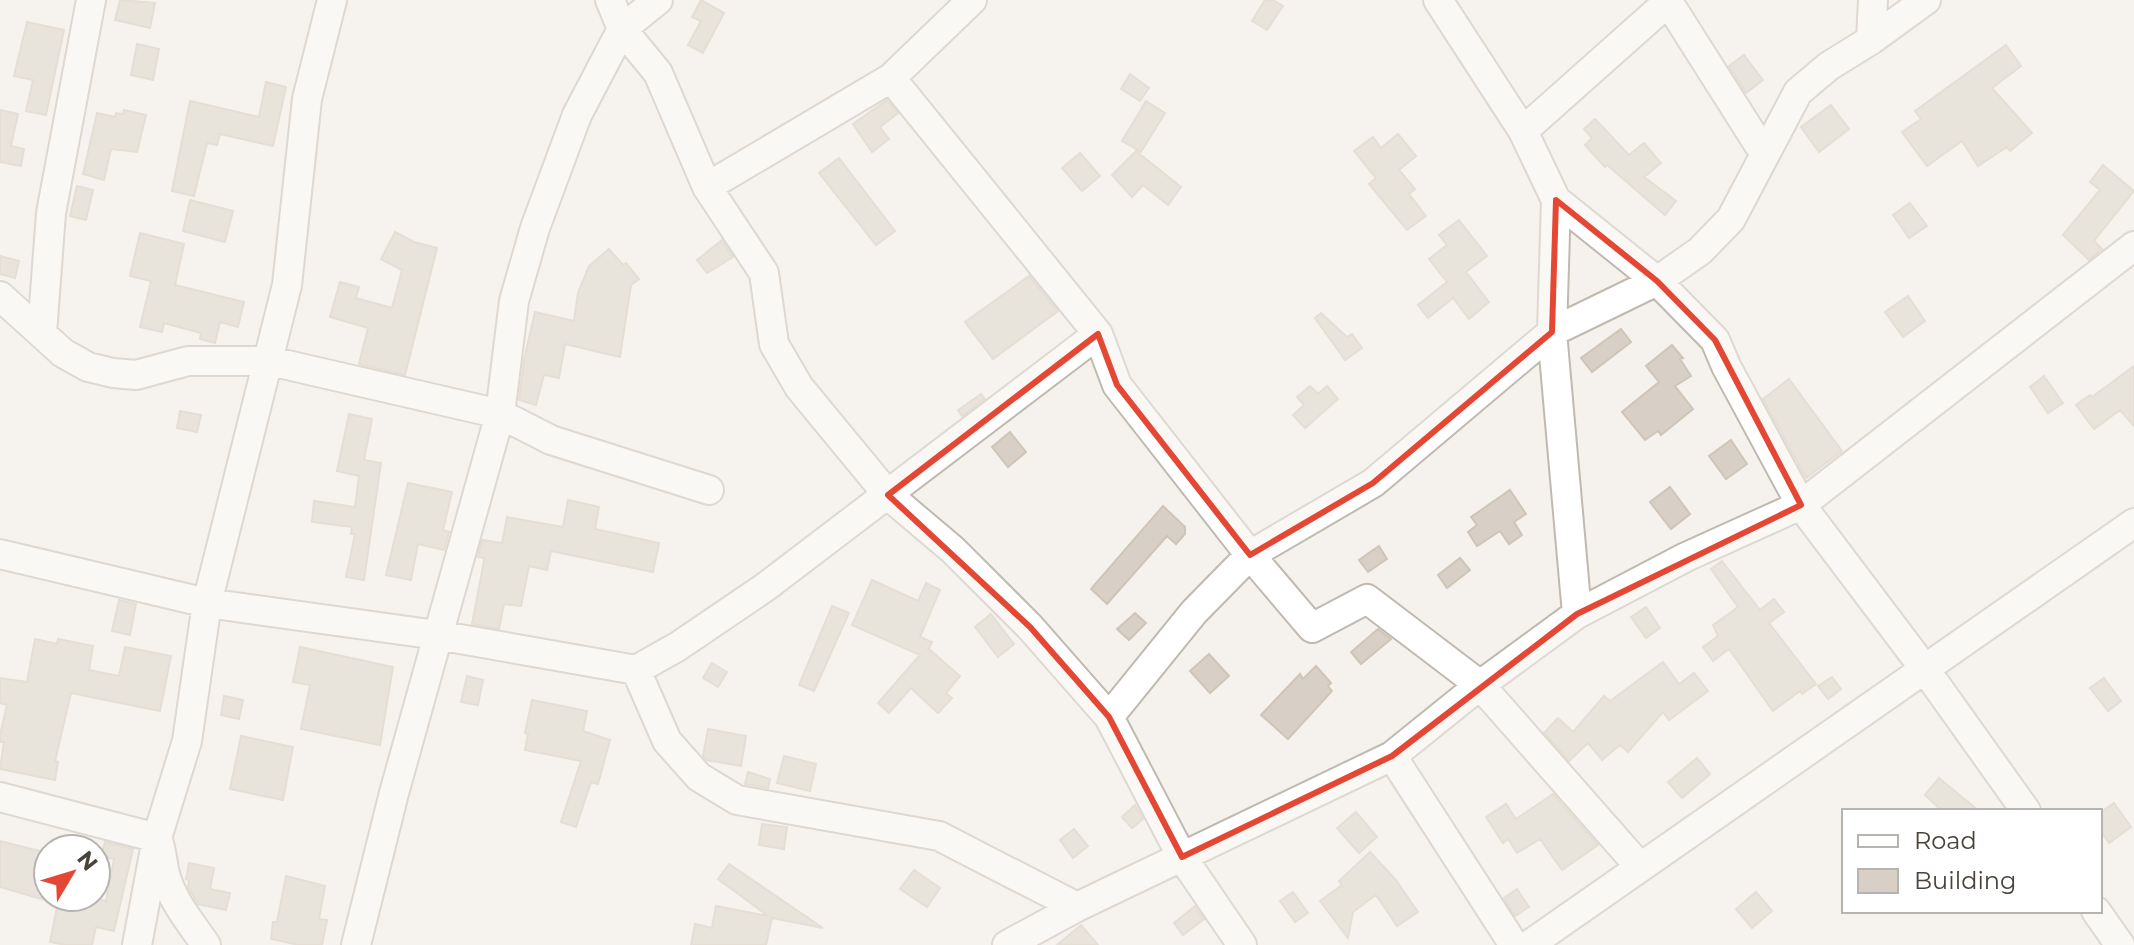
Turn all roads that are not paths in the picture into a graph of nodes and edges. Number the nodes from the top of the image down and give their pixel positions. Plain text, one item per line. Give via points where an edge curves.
1 (91, 0) edge
2 (332, 0) edge
3 (610, 0) edge
4 (658, 0) edge
5 (972, 0) edge
6 (1438, 0) edge
7 (1873, 0) edge
8 (1926, 0) edge
9 (1668, 1) edge
10 (622, 29) junction
11 (1871, 40) junction
12 (891, 78) junction
13 (1523, 131) junction
14 (1764, 153) junction
15 (707, 187) junction
16 (1556, 200) junction
17 (2134, 246) edge
18 (1657, 281) junction
19 (0, 296) edge
20 (1552, 332) junction
21 (42, 333) junction
22 (1098, 334) junction
23 (270, 361) junction
24 (500, 414) junction
25 (709, 490) dead end
26 (888, 495) junction
27 (1801, 505) junction
28 (2131, 532) edge
29 (0, 554) edge
30 (1250, 555) junction
31 (207, 603) junction
32 (1577, 614) junction
33 (437, 635) junction
34 (1924, 668) junction
35 (636, 670) junction
36 (1480, 685) junction
37 (1109, 717) junction
38 (1392, 756) junction
39 (0, 797) edge
40 (2025, 809) edge
41 (157, 838) junction
42 (1182, 857) junction
43 (1640, 867) junction
44 (1077, 907) junction
45 (2097, 913) edge
46 (137, 945) edge
47 (206, 945) edge
48 (356, 945) edge
49 (1007, 945) edge
50 (1242, 945) edge
51 (1514, 945) edge
52 (1529, 945) edge
53 (2120, 945) edge

1 - 21 street via 51,213
2 - 23 street via 307,99 287,285
3 - 10 street
4 - 10 street
5 - 12 street
6 - 13 street
7 - 11 street
8 - 11 street
9 - 13 street
9 - 14 street
10 - 15 street via 658,73
10 - 24 street via 577,115 535,228 514,301
11 - 14 street via 1798,92
12 - 15 street
12 - 22 street
13 - 16 street
14 - 18 street via 1731,219 1700,251
15 - 26 street via 764,273 774,344 799,387
16 - 18 street
16 - 20 street
17 - 27 street
18 - 20 street
18 - 27 street via 1715,340
19 - 21 street
20 - 30 street via 1373,483
20 - 32 street
21 - 23 street via 63,353 113,373 136,375 188,361
22 - 26 street
22 - 30 street via 1117,385
23 - 24 street
23 - 31 street
24 - 25 street via 551,440
24 - 33 street
26 - 35 street via 764,588
26 - 37 street via 1030,627
27 - 32 street
27 - 34 street
28 - 34 street
29 - 31 street
30 - 36 street via 1312,628 1367,599
30 - 37 street via 1194,612
31 - 33 street
31 - 41 street via 187,741
32 - 36 street
33 - 35 street
33 - 48 street
34 - 40 street
34 - 43 street
35 - 44 street via 667,741 699,777 737,800 939,836
36 - 38 street
36 - 43 street
37 - 42 street
38 - 42 street
38 - 51 street
39 - 41 street
41 - 46 street
41 - 47 street via 176,902
42 - 44 street
42 - 50 street
43 - 52 street
44 - 49 street
45 - 53 street

